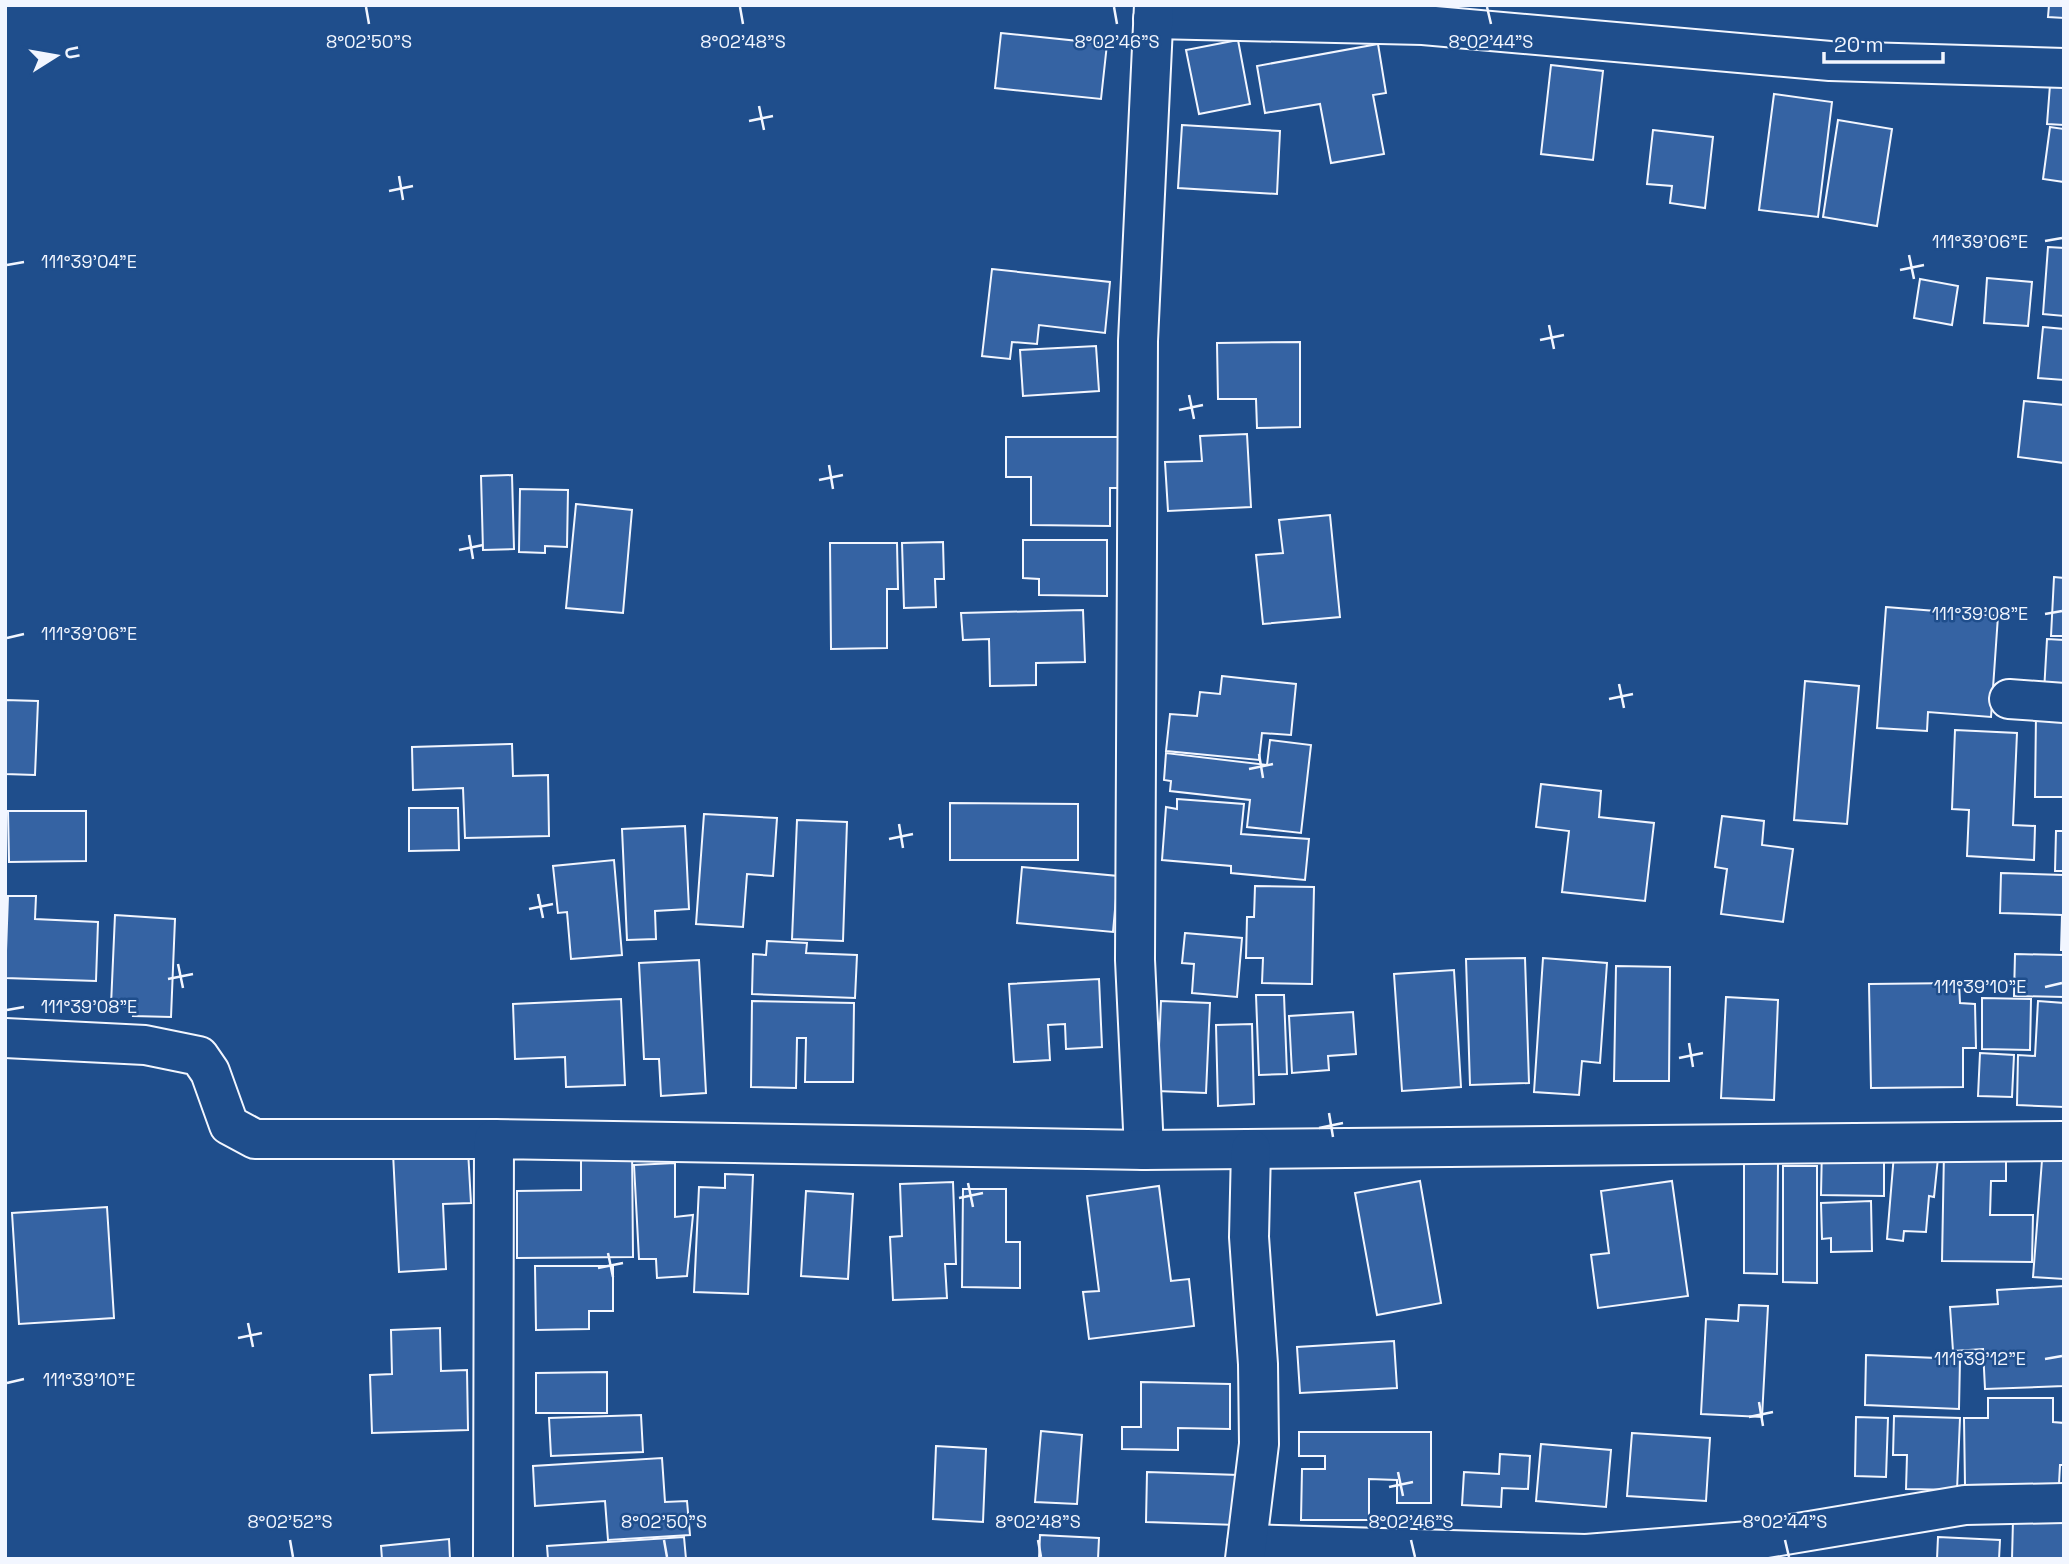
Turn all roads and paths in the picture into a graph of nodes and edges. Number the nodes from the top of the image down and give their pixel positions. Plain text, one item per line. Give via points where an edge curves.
1 (1153, 12) edge
2 (2064, 68) edge
3 (2009, 699) dead end
4 (2064, 703) edge
5 (5, 1038) edge
6 (494, 1139) junction
7 (2064, 1141) edge
8 (1251, 1149) junction
9 (1144, 1150) junction
10 (2064, 1503) edge
11 (1246, 1551) edge
12 (493, 1559) edge

1 - 2 street via 1423,25 1830,61
1 - 9 street via 1138,341 1135,960
3 - 4 street
5 - 6 street via 145,1045 199,1056 210,1072 229,1125 255,1139
6 - 9 street
6 - 12 street
7 - 8 street
8 - 9 street
8 - 11 street via 1249,1237 1259,1444
10 - 11 street via 1965,1505 1749,1541 1586,1553

